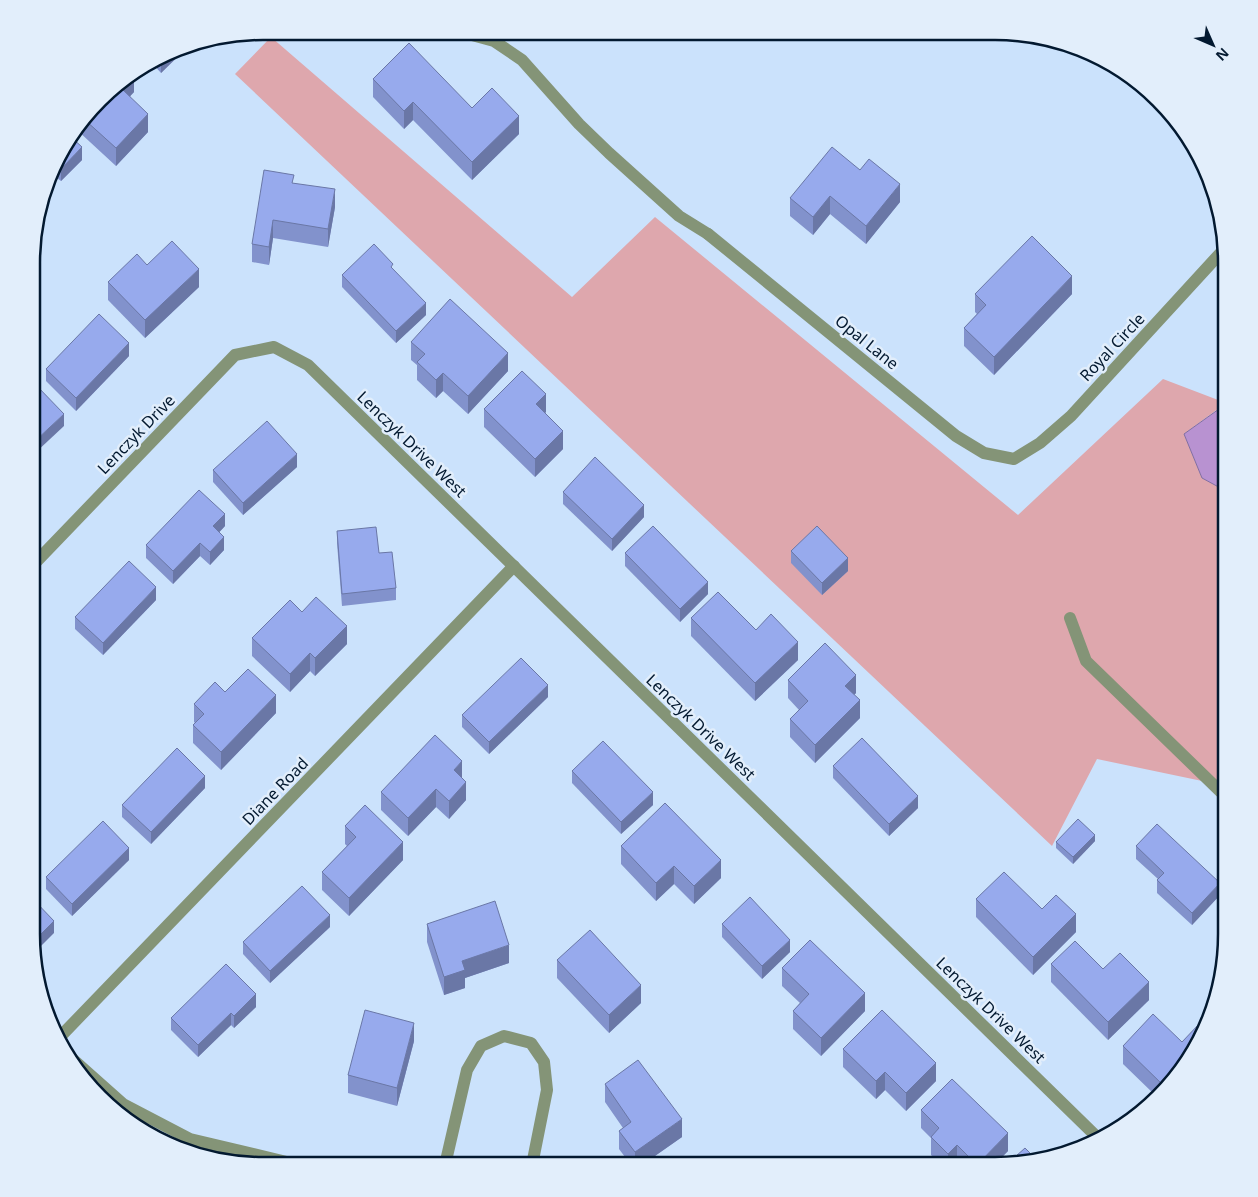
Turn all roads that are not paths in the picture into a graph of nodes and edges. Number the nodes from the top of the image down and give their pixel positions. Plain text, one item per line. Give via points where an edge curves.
1 (490, 40) edge
2 (1218, 256) edge
3 (274, 346) joint
4 (1014, 459) joint
5 (40, 558) edge
6 (514, 566) junction
7 (1070, 618) dead end
8 (1218, 789) edge
9 (64, 1033) edge
10 (89, 1074) edge
11 (1094, 1134) edge
12 (267, 1157) edge
13 (447, 1157) edge
14 (534, 1157) edge

1 - 4 street, Opal Lane via 522,60 579,124 679,216 708,234 956,436 984,453
2 - 4 street, Royal Circle via 1071,416 1040,443
3 - 5 street, Lenczyk Drive via 235,355
3 - 6 street, Lenczyk Drive West via 308,365
6 - 9 street, Diane Road
6 - 11 street, Lenczyk Drive West
7 - 8 street via 1086,661
10 - 12 street via 123,1104 190,1138
13 - 14 street via 467,1070 481,1046 504,1036 531,1043 544,1062 547,1090

